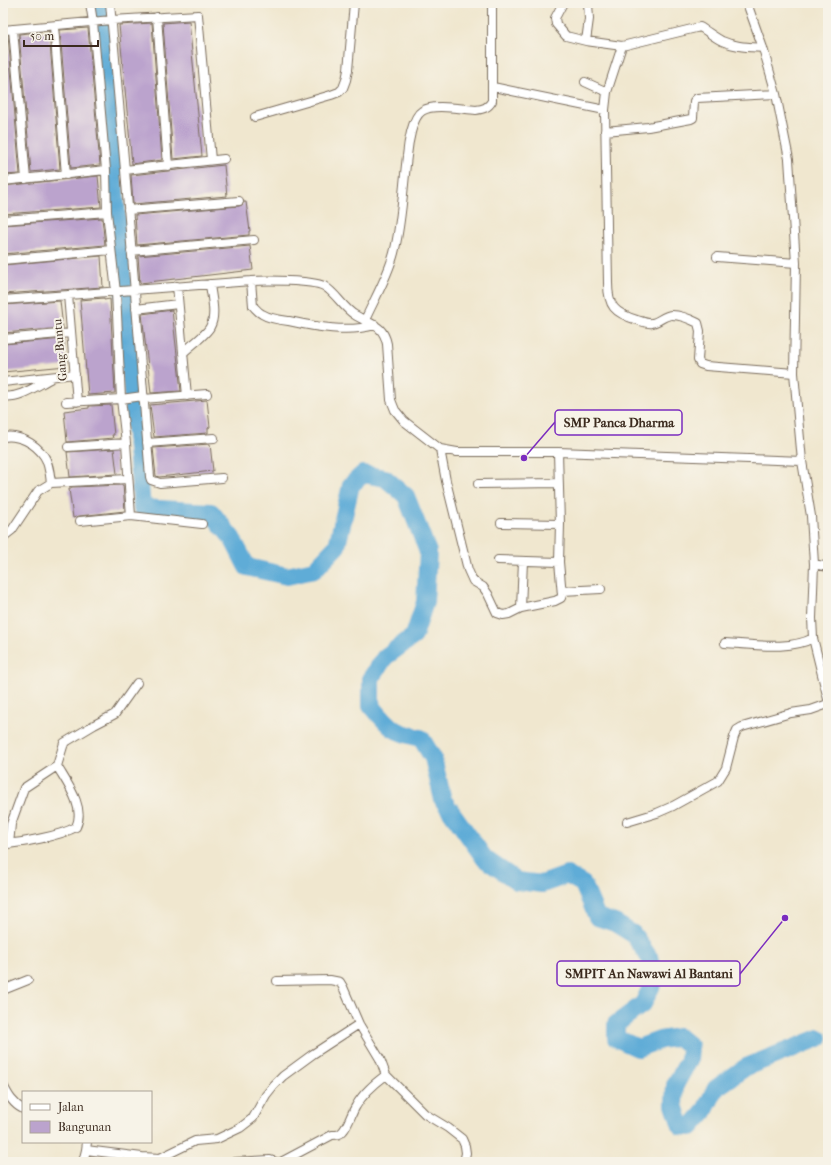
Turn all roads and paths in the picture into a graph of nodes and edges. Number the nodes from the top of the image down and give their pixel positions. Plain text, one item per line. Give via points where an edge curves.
1 (90, 3) edge
2 (110, 3) edge
3 (354, 3) edge
4 (492, 3) edge
5 (563, 3) edge
6 (588, 3) edge
7 (747, 3) edge
8 (157, 17) junction
9 (112, 20) junction
10 (93, 22) junction
11 (54, 26) junction
12 (13, 29) junction
13 (3, 30) edge
14 (586, 41) junction
15 (622, 46) junction
16 (763, 48) junction
17 (585, 82) dead end
18 (493, 87) junction
19 (607, 92) junction
20 (776, 94) junction
21 (605, 110) junction
22 (255, 117) dead end
23 (605, 131) junction
24 (224, 159) dead end
25 (211, 160) junction
26 (168, 166) junction
27 (106, 170) junction
28 (125, 170) junction
29 (66, 175) junction
30 (26, 179) junction
31 (3, 181) edge
32 (239, 200) dead end
33 (128, 210) junction
34 (107, 212) junction
35 (3, 220) edge
36 (254, 240) dead end
37 (111, 250) junction
38 (131, 251) junction
39 (717, 257) dead end
40 (3, 260) edge
41 (796, 263) junction
42 (251, 281) junction
43 (210, 284) junction
44 (177, 286) junction
45 (134, 290) junction
46 (116, 292) junction
47 (68, 295) junction
48 (3, 300) edge
49 (178, 304) junction
50 (136, 309) junction
51 (365, 320) junction
52 (375, 325) junction
53 (71, 333) junction
54 (3, 339) edge
55 (183, 353) junction
56 (794, 373) junction
57 (75, 374) junction
58 (54, 377) junction
59 (3, 382) edge
60 (207, 394) dead end
61 (3, 396) edge
62 (187, 396) junction
63 (142, 397) junction
64 (124, 398) junction
65 (66, 402) dead end
66 (76, 402) junction
67 (3, 437) edge
68 (214, 438) dead end
69 (126, 443) junction
70 (147, 443) junction
71 (68, 447) dead end
72 (440, 449) junction
73 (558, 452) junction
74 (802, 461) junction
75 (222, 478) dead end
76 (128, 479) junction
77 (51, 483) junction
78 (558, 483) junction
79 (478, 484) dead end
80 (131, 516) junction
81 (80, 521) dead end
82 (501, 523) dead end
83 (202, 524) dead end
84 (560, 524) junction
85 (3, 537) edge
86 (498, 560) dead end
87 (523, 561) junction
88 (559, 562) junction
89 (814, 564) junction
90 (828, 567) edge
91 (601, 589) dead end
92 (562, 591) junction
93 (522, 608) junction
94 (813, 638) junction
95 (725, 643) dead end
96 (137, 683) dead end
97 (828, 699) edge
98 (828, 704) edge
99 (57, 766) junction
100 (627, 822) dead end
101 (6, 844) edge
102 (28, 980) dead end
103 (277, 980) dead end
104 (3, 990) edge
105 (360, 1024) junction
106 (386, 1075) junction
107 (3, 1085) edge
108 (22, 1108) edge
109 (87, 1146) edge
110 (161, 1160) edge
111 (83, 1162) edge
112 (235, 1162) edge
113 (276, 1162) edge
114 (281, 1162) edge
115 (464, 1162) edge

1 - 10 street
2 - 9 street
3 - 22 street via 348,70 343,88 332,95
4 - 18 street
5 - 14 street via 556,14 556,24 566,36
6 - 14 street
7 - 16 street
8 - 9 street
8 - 25 street via 196,14 200,17
8 - 26 street
9 - 10 street
9 - 28 street
10 - 11 street
10 - 27 street
11 - 12 street
11 - 29 street
12 - 13 street
12 - 30 street
14 - 15 street
15 - 16 street via 700,27 730,44
15 - 19 street
16 - 20 street
17 - 19 street
18 - 21 street
18 - 51 street via 492,101 486,108 476,110 434,107 424,109 418,115 408,152 394,252
19 - 21 street
20 - 23 street via 697,98 694,101 693,118 690,120
20 - 41 street via 789,159
21 - 23 street
23 - 56 street via 608,295 615,310 629,318 648,323 671,315 698,323 700,364
24 - 25 street
25 - 26 street
26 - 28 street
27 - 29 street
27 - 34 street
28 - 33 street
29 - 30 street
30 - 31 street
32 - 33 street
33 - 38 street
34 - 35 street
34 - 37 street
36 - 38 street
37 - 40 street
37 - 46 street
38 - 45 street
39 - 41 street
41 - 56 street
42 - 43 street
42 - 51 street via 267,280 324,287 355,315
42 - 52 street via 252,306 271,318 334,328 359,329
43 - 44 street
43 - 55 street via 213,321 210,328
44 - 45 street
44 - 49 street
45 - 46 street
45 - 50 street
46 - 47 street
46 - 64 street
47 - 48 street
47 - 53 street, Gang Buntu
49 - 50 street
49 - 55 street
50 - 63 street
51 - 52 street
52 - 72 street via 386,337 391,400 395,410 404,421
53 - 54 street
53 - 57 street, Gang Buntu
55 - 62 street
56 - 74 street
57 - 58 street
57 - 66 street, Gang Buntu
58 - 59 street
58 - 61 street via 13,397
60 - 62 street
62 - 63 street
63 - 64 street
63 - 70 street
64 - 66 street
64 - 69 street
65 - 66 street
67 - 77 street via 22,438 32,444 44,456
68 - 70 street
69 - 71 street
69 - 76 street
70 - 75 street via 151,480 160,483
72 - 73 street via 458,452
72 - 93 street via 468,570 473,580 483,586 497,613 509,614
73 - 74 street
73 - 78 street
74 - 89 street via 811,516
76 - 77 street
76 - 80 street
77 - 85 street via 38,491 12,530
78 - 79 street
78 - 84 street
80 - 81 street
80 - 83 street
82 - 84 street
84 - 88 street
86 - 87 street
87 - 88 street
87 - 93 street
88 - 92 street
89 - 90 street
89 - 94 street
91 - 92 street
92 - 93 street via 561,598
94 - 95 street via 794,644
94 - 97 street
96 - 99 street via 115,714 64,743
98 - 100 street via 737,730 726,768 718,781 673,806
99 - 101 street via 24,788
99 - 101 street via 77,804 76,827 21,843
102 - 104 street
103 - 105 street via 340,982
105 - 106 street
105 - 110 street via 283,1076 270,1090 248,1124 217,1139 195,1142
106 - 114 street via 372,1085 355,1106 339,1135 332,1135
106 - 115 street via 425,1114 462,1139 466,1146
107 - 108 street via 15,1104
109 - 110 street
109 - 111 street
112 - 113 street

